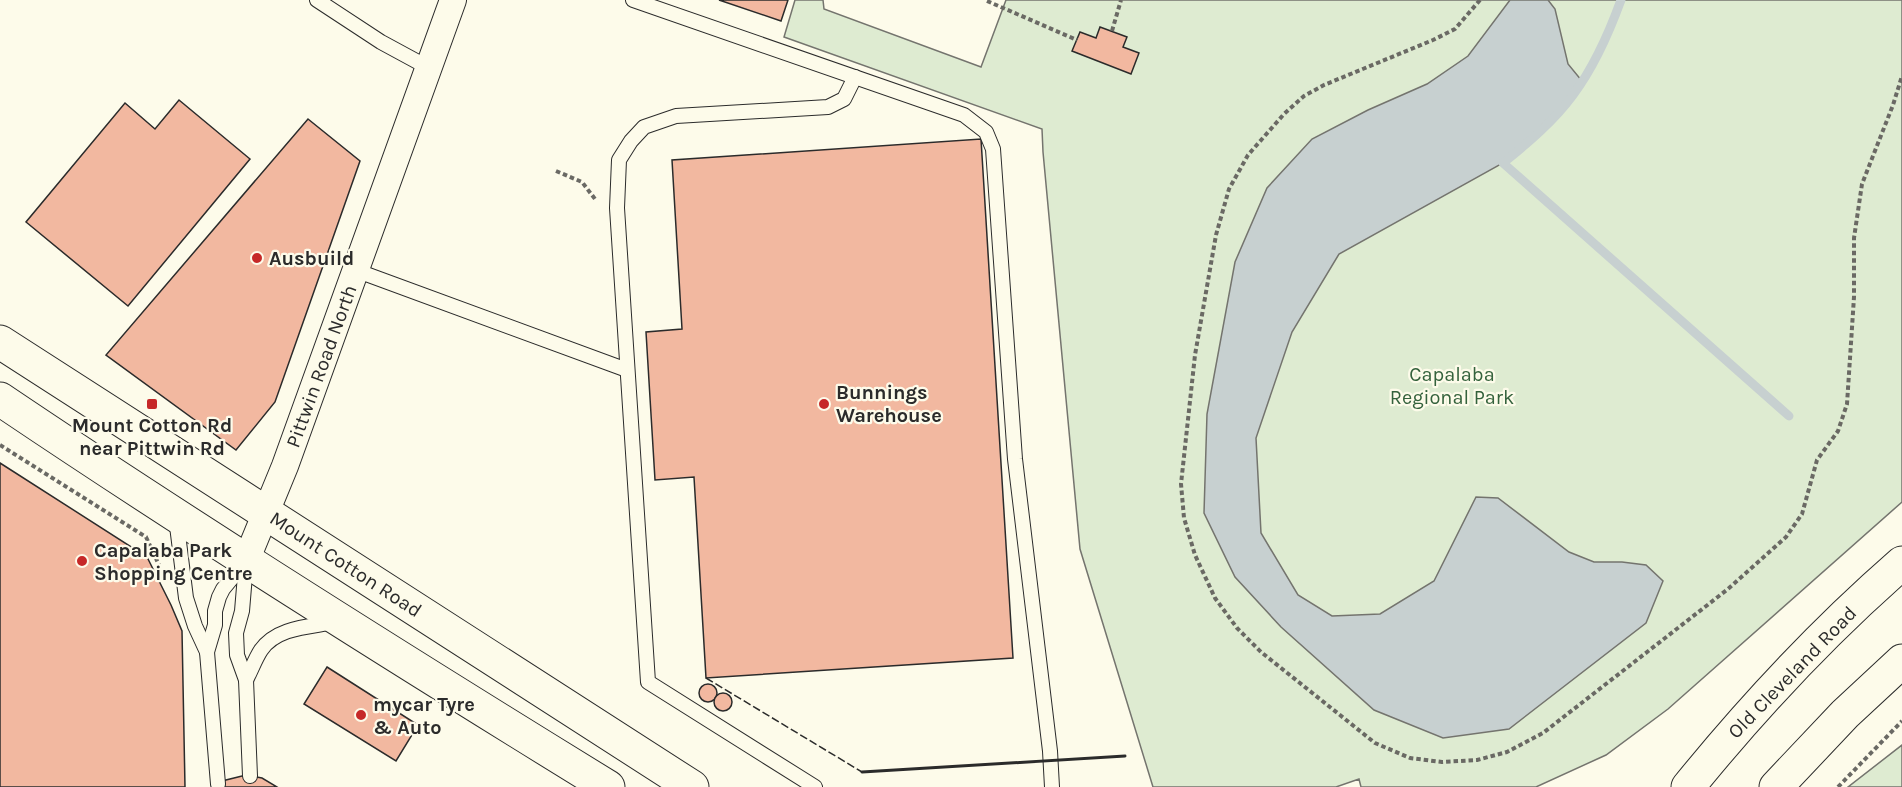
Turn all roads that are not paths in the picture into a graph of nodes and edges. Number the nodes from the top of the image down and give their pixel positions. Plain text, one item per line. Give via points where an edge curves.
1 (317, 0) edge
2 (453, 0) edge
3 (633, 0) edge
4 (429, 68) junction
5 (855, 77) junction
6 (355, 270) junction
7 (0, 342) edge
8 (627, 370) junction
9 (0, 399) edge
10 (266, 513) junction
11 (176, 515) junction
12 (246, 561) junction
13 (1902, 563) edge
14 (340, 621) junction
15 (207, 652) junction
16 (1902, 661) edge
17 (246, 680) junction
18 (250, 776) dead end
19 (218, 784) dead end
20 (608, 787) edge
21 (692, 787) edge
22 (815, 787) edge
23 (1052, 787) edge
24 (1688, 787) edge
25 (1776, 787) edge

1 - 4 lane
2 - 4 street, Pittwin Road North
3 - 5 lane
4 - 6 street, Pittwin Road North
5 - 8 lane via 844,99 828,107 676,116 644,127 631,141 620,160 616,208
5 - 23 lane via 963,115 986,132 993,149 1015,459
6 - 8 lane
6 - 10 street, Pittwin Road North
7 - 10 main road, Mount Cotton Road
8 - 22 lane via 648,682
9 - 11 main road
10 - 12 street, Pittwin Road North
10 - 21 main road, Mount Cotton Road
11 - 12 main road
11 - 15 lane via 186,598
12 - 14 main road
12 - 15 lane via 219,597
12 - 17 lane via 236,633 237,656
13 - 24 main road, Old Cleveland Road via 1794,666
14 - 17 lane via 287,630 272,639
14 - 20 main road
15 - 19 lane
16 - 25 main road
17 - 18 lane

